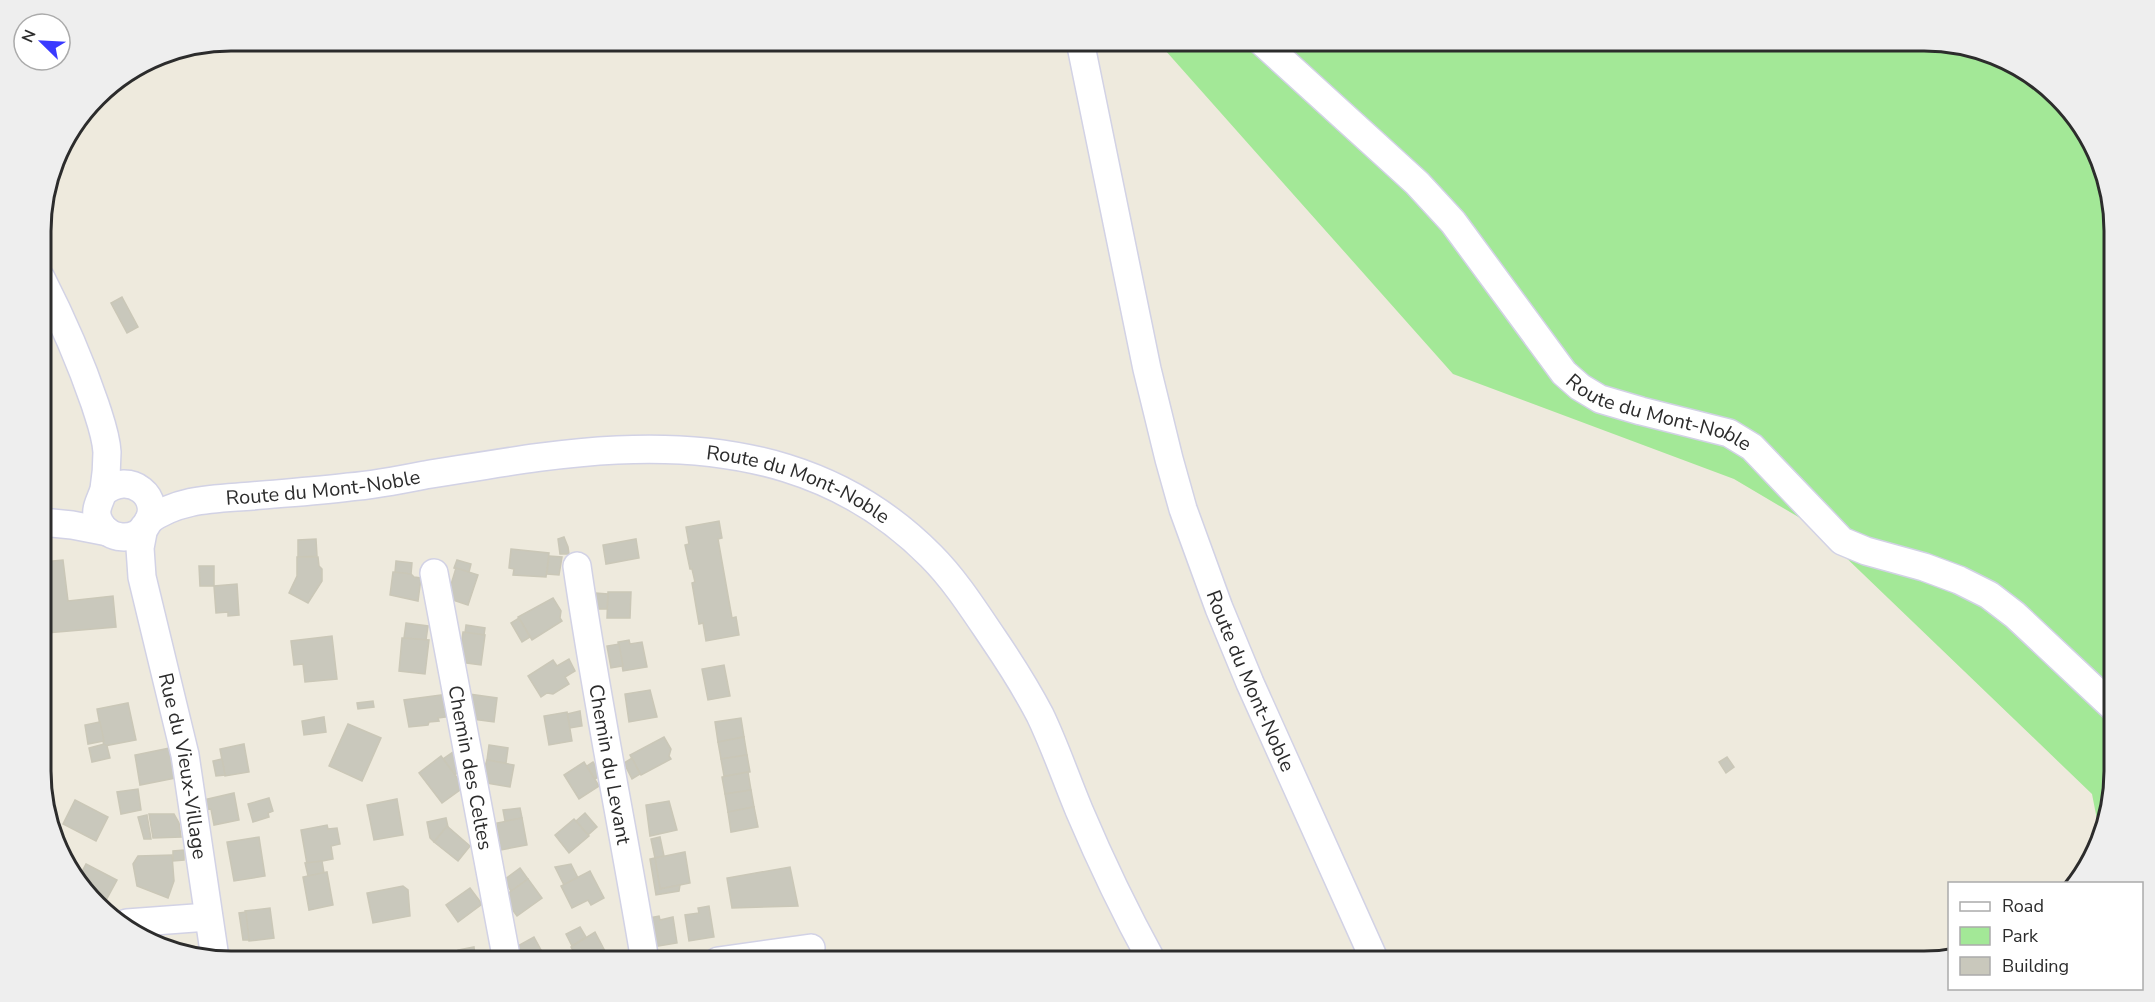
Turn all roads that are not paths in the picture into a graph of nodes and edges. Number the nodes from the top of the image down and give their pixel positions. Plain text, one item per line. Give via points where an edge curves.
1 (1082, 51) edge
2 (1273, 51) edge
3 (51, 297) edge
4 (106, 438) junction
5 (138, 488) junction
6 (102, 494) junction
7 (191, 501) junction
8 (51, 520) edge
9 (51, 523) edge
10 (146, 524) junction
11 (111, 534) junction
12 (577, 566) dead end
13 (434, 573) dead end
14 (142, 577) junction
15 (2104, 699) edge
16 (208, 917) junction
17 (135, 923) edge
18 (811, 948) dead end
19 (213, 950) edge
20 (505, 951) edge
21 (643, 951) edge
22 (790, 951) edge
23 (1147, 951) edge
24 (1371, 951) edge

1 - 24 street, Route du Mont-Noble via 1142,346 1183,509 1250,683
2 - 15 street, Route du Mont-Noble via 1417,183 1453,222 1563,373 1580,387 1600,399 1729,433 1752,447 1842,541 1924,567 1989,595
3 - 4 street
4 - 5 street
4 - 6 street
5 - 6 street via 116,484
5 - 7 street, Route du Mont-Noble via 166,498
5 - 10 street via 149,502
6 - 8 street via 70,514
6 - 11 street via 97,515
7 - 10 street, Route du Mont-Noble via 165,510
7 - 23 street, Route du Mont-Noble via 351,487 548,456 627,450 687,450 743,457 791,469 836,487 907,533 933,558 978,615 1039,714 1105,870
9 - 11 street
10 - 11 street via 131,536
10 - 14 street, Rue du Vieux-Village via 140,548
11 - 14 street, Rue du Vieux-Village via 126,549
12 - 21 street, Chemin du Levant
13 - 20 street, Chemin des Celtes
14 - 16 street, Rue du Vieux-Village via 185,755
16 - 17 street
16 - 19 street, Rue du Vieux-Village
18 - 22 street

